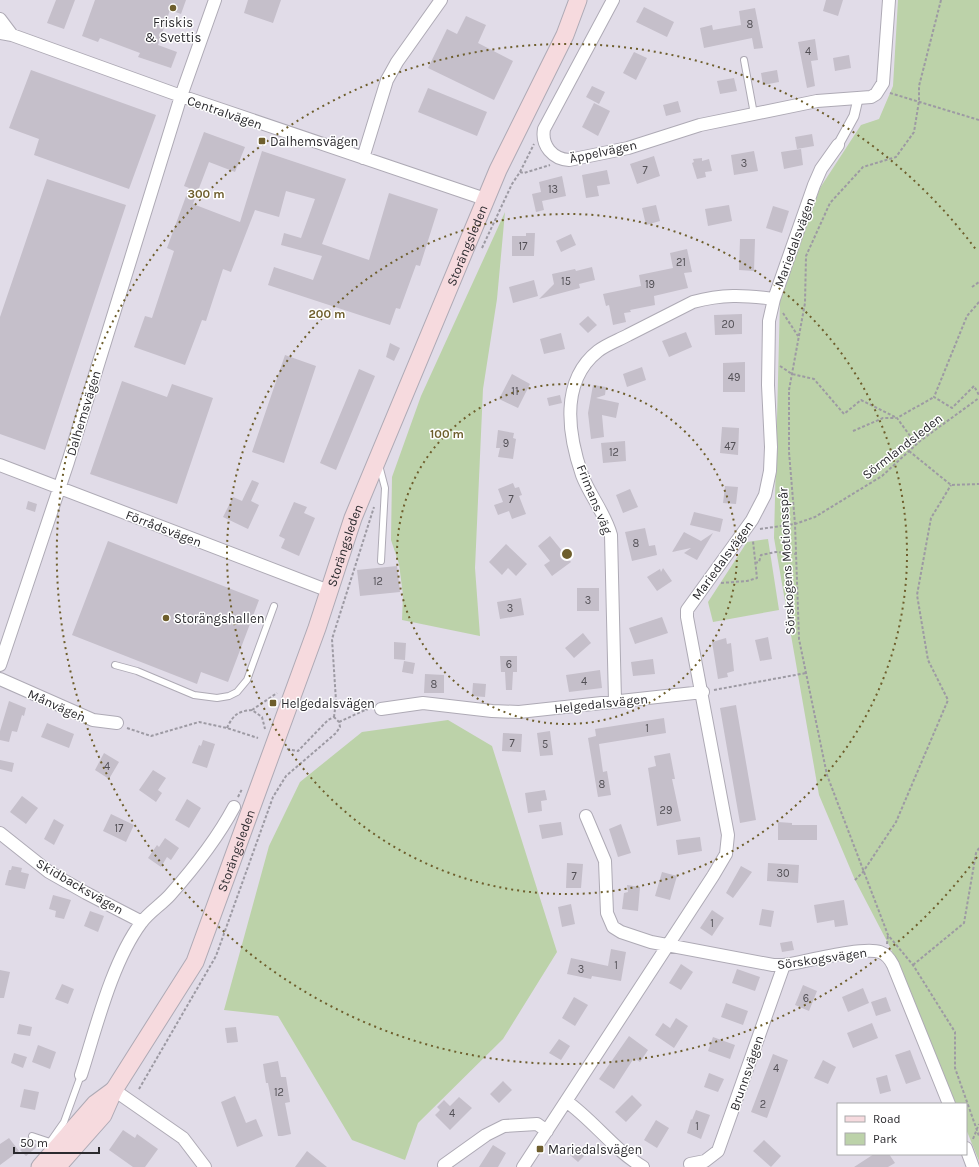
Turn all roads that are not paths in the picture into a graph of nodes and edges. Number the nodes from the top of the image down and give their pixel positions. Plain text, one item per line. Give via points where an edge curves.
1 (215, 0) edge
2 (441, 0) edge
3 (578, 0) edge
4 (613, 0) edge
5 (889, 0) edge
6 (0, 19) edge
7 (0, 33) edge
8 (12, 35) junction
9 (744, 60) dead end
10 (180, 96) junction
11 (858, 99) junction
12 (754, 114) junction
13 (838, 145) joint
14 (362, 158) junction
15 (485, 199) junction
16 (774, 299) junction
17 (377, 459) junction
18 (0, 465) edge
19 (59, 488) junction
20 (381, 561) dead end
21 (329, 591) junction
22 (274, 606) dead end
23 (0, 665) edge
24 (115, 665) dead end
25 (0, 680) edge
26 (703, 692) junction
27 (615, 701) junction
28 (381, 709) road end
29 (117, 723) road end
30 (234, 807) road end
31 (586, 816) dead end
32 (0, 833) edge
33 (142, 922) junction
34 (669, 944) junction
35 (784, 965) junction
36 (81, 1075) joint
37 (114, 1090) junction
38 (566, 1101) junction
39 (949, 1103) edge
40 (547, 1131) junction
41 (32, 1136) dead end
42 (967, 1151) edge
43 (690, 1164) dead end
44 (444, 1165) dead end
45 (40, 1167) edge
46 (57, 1167) edge
47 (205, 1167) edge
48 (523, 1167) edge
49 (643, 1167) edge
50 (973, 1167) edge

1 - 10 street, Dalhemsvägen
2 - 14 street via 387,80
3 - 15 main road, Storängsleden via 565,35
4 - 12 street, Äppelvägen via 544,129 548,149 560,159 569,160 628,148 700,125
5 - 11 street via 883,83 871,97
6 - 8 street
7 - 8 street, Centralvägen
8 - 10 street, Centralvägen
9 - 12 lane
10 - 14 street, Centralvägen
10 - 19 street, Dalhemsvägen
11 - 12 street, Äppelvägen via 817,102
11 - 13 street, Mariedalsvägen via 854,116
13 - 16 street, Mariedalsvägen via 821,169 814,185
14 - 15 street, Centralvägen
15 - 17 main road, Storängsleden
16 - 26 street, Mariedalsvägen via 769,321 771,447 770,472 765,495 759,509 691,604 687,617
16 - 27 street, Frimans väg via 738,295 708,297 693,302 599,350 585,365 575,383 569,413 573,437 582,475 605,517 610,535
17 - 20 lane via 385,488
17 - 21 main road, Storängsleden via 353,518
18 - 19 street, Förrådsvägen
19 - 21 street, Förrådsvägen
19 - 23 street, Dalhemsvägen
21 - 37 main road, Storängsleden via 195,962
22 - 24 lane via 247,680 229,696 217,698 194,695 137,671
25 - 29 street, Månvägen via 93,720
26 - 27 street, Helgedalsvägen
26 - 34 street, Mariedalsvägen via 728,846 724,858
27 - 28 street, Helgedalsvägen via 519,712 424,703
30 - 33 street via 196,865
31 - 34 street, Sörskogsvägen via 605,861 607,913 613,927 651,942
32 - 33 street, Skidbacksvägen via 49,872
33 - 36 street via 127,945 116,970
34 - 35 street, Sörskogsvägen
34 - 38 street, Mariedalsvägen
35 - 39 street, Sörskogsvägen via 863,951 880,952 885,955 893,965
35 - 43 street, Brunnsvägen via 718,1152 705,1161
36 - 41 lane via 64,1122 50,1142
37 - 45 main road, Storängsleden via 95,1104
37 - 46 main road, Storängsleden via 103,1115
37 - 47 street via 183,1138
38 - 40 street, Mariedalsvägen
38 - 49 street via 583,1113 627,1156
40 - 44 street via 537,1124 504,1126 486,1135
40 - 48 street, Mariedalsvägen
42 - 50 street

